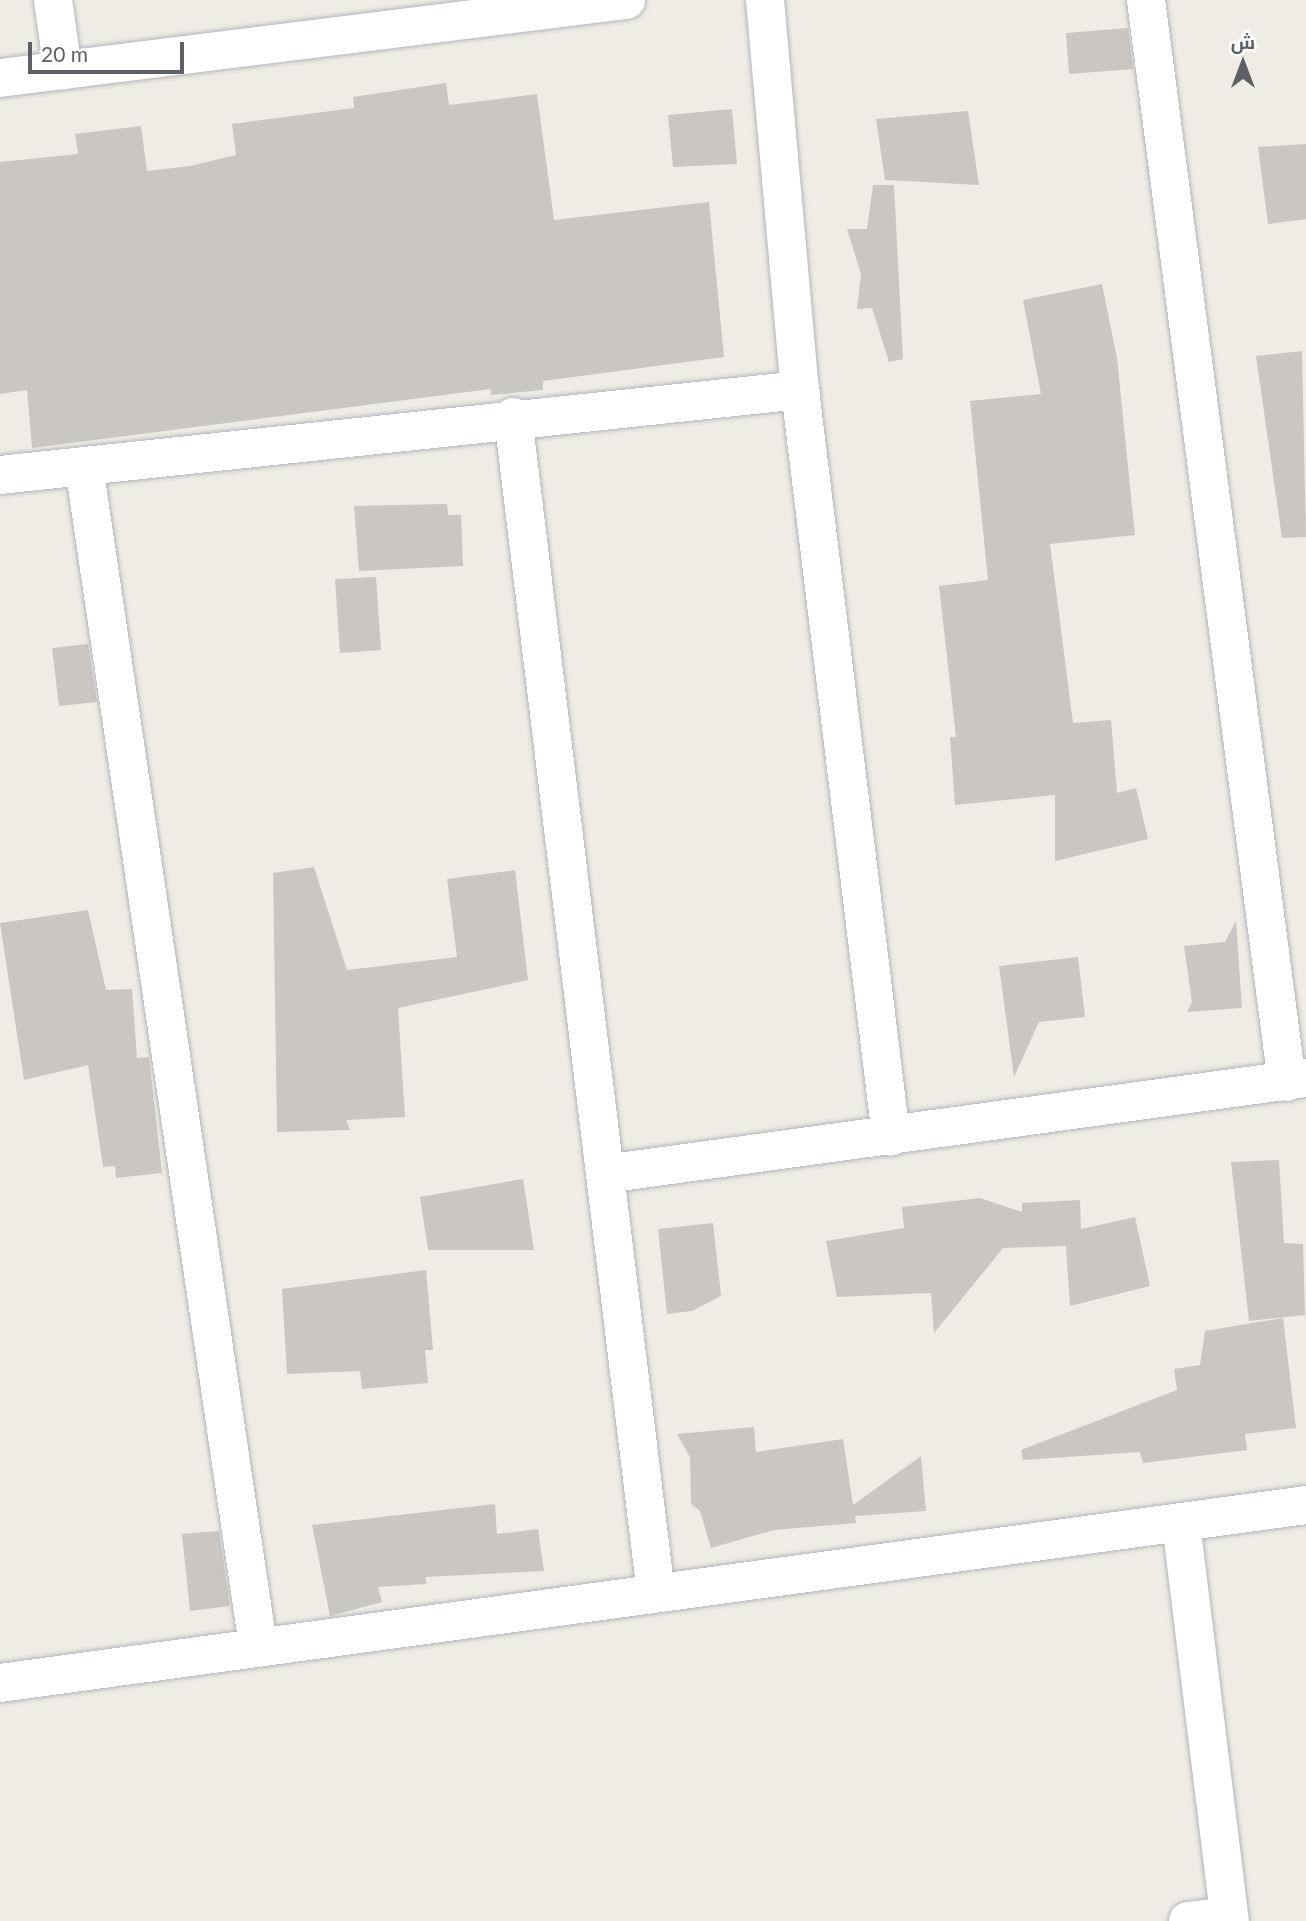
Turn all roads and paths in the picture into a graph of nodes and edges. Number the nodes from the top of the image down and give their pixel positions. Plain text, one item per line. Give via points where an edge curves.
1 (53, 0) edge
2 (626, 0) edge
3 (765, 0) edge
4 (1146, 0) edge
5 (436, 12) edge
6 (63, 70) junction
7 (0, 78) edge
8 (800, 390) junction
9 (513, 417) junction
10 (84, 466) junction
11 (0, 475) edge
12 (1296, 1080) edge
13 (891, 1136) junction
14 (605, 1174) junction
15 (1306, 1506) edge
16 (1181, 1523) junction
17 (656, 1593) junction
18 (258, 1646) junction
19 (0, 1683) edge
20 (1229, 1918) edge
21 (1188, 1921) edge

1 - 6 street
2 - 5 street
3 - 8 street
4 - 12 street
5 - 6 street
6 - 7 street
8 - 9 street
8 - 13 street
9 - 10 street
9 - 14 street
10 - 11 street
10 - 18 street
12 - 13 street
13 - 14 street
14 - 17 street
15 - 16 street
16 - 17 street
16 - 20 street
17 - 18 street
18 - 19 street
20 - 21 street

